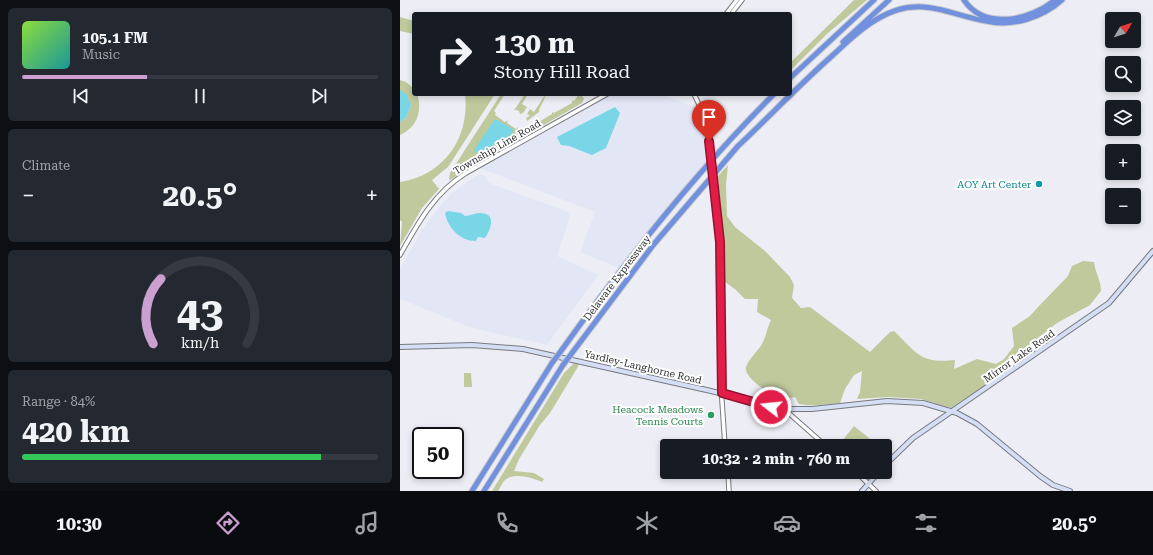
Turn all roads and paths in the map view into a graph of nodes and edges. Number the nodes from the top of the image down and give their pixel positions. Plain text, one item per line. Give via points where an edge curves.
1 (737, 0) edge
2 (742, 0) edge
3 (873, 0) edge
4 (890, 0) edge
5 (964, 0) edge
6 (1055, 0) edge
7 (1062, 0) edge
8 (728, 12) edge
9 (733, 12) edge
10 (792, 76) edge
11 (792, 90) edge
12 (792, 94) edge
13 (603, 96) edge
14 (695, 96) edge
15 (772, 96) edge
16 (786, 96) edge
17 (790, 96) edge
18 (737, 147) junction
19 (1153, 251) edge
20 (400, 255) edge
21 (400, 347) edge
22 (722, 393) junction
23 (784, 409) junction
24 (953, 412) junction
25 (725, 439) edge
26 (818, 439) edge
27 (892, 458) edge
28 (728, 479) edge
29 (863, 479) edge
30 (873, 479) edge
31 (868, 484) junction
32 (472, 491) edge
33 (484, 491) edge
34 (729, 491) edge
35 (862, 491) edge
36 (876, 491) edge
37 (1070, 491) edge

1 - 8 street
2 - 9 street
3 - 10 highway
4 - 11 highway, Delaware Expressway
5 - 6 highway via 974,11 984,16 1006,19 1030,14
7 - 12 highway via 1046,12 1014,22 985,21 924,6 884,15 869,24
13 - 20 street, Township Line Road via 452,183 424,213
14 - 22 street, bridge via 706,121 720,242
15 - 32 highway, Delaware Expressway, bridge via 665,213 617,274 552,363
16 - 18 highway, Delaware Expressway
17 - 18 highway
18 - 33 highway, Delaware Expressway, bridge via 654,244 572,352
19 - 24 main road, Mirror Lake Road via 1109,303
21 - 22 main road, Yardley-Langhorne Road via 472,345 523,349
22 - 23 main road, Yardley-Langhorne Road
22 - 25 street
23 - 24 main road, Yardley-Langhorne Road via 897,401 923,403
23 - 26 street
24 - 27 main road, Mirror Lake Road via 913,438
24 - 37 main road, Yardley-Langhorne Road via 987,431 1048,482
28 - 34 street
29 - 31 street
30 - 31 main road
31 - 35 main road
31 - 36 street

